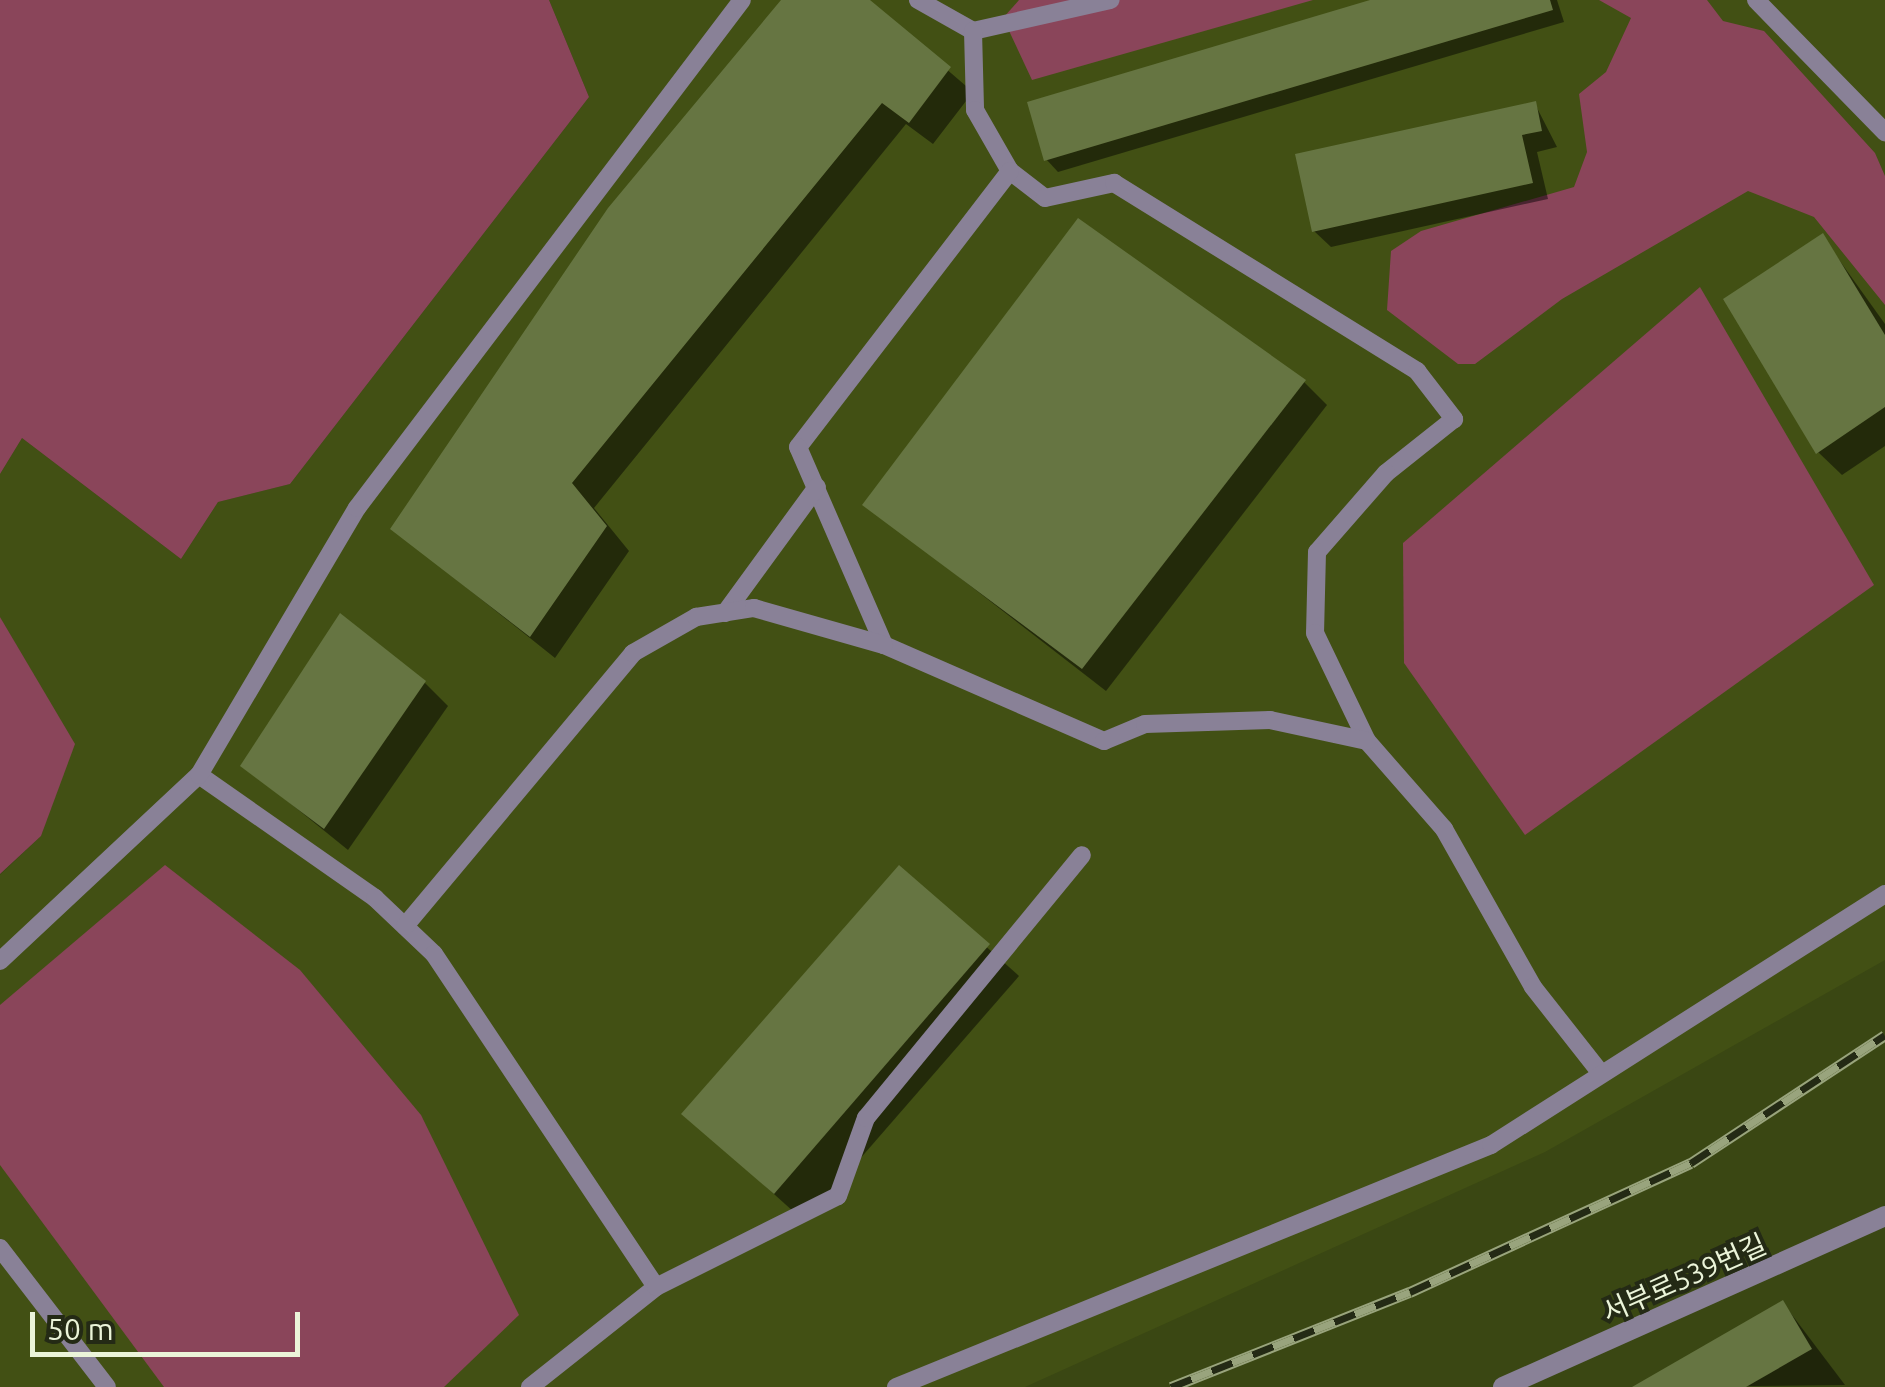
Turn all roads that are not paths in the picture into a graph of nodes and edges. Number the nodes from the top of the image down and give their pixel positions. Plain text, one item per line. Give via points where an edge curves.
1 (742, 0) edge
2 (918, 0) edge
3 (1110, 0) edge
4 (1756, 0) edge
5 (973, 31) junction
6 (1885, 132) edge
7 (1010, 171) junction
8 (818, 487) junction
9 (725, 613) junction
10 (884, 645) junction
11 (1367, 740) junction
12 (198, 775) junction
13 (1082, 855) dead end
14 (1885, 894) edge
15 (405, 926) junction
16 (0, 961) edge
17 (1600, 1072) junction
18 (1885, 1216) edge
19 (0, 1248) edge
20 (656, 1287) junction
21 (108, 1387) edge
22 (530, 1387) edge
23 (896, 1387) edge
24 (1504, 1387) edge

1 - 12 lane via 357,508
2 - 5 lane
3 - 5 lane
4 - 6 lane
5 - 7 lane via 975,110
7 - 8 lane via 798,447
7 - 11 lane via 1044,198 1114,183 1417,371 1454,419 1386,473 1317,552 1315,633
8 - 9 lane
8 - 10 lane
9 - 10 lane via 807,617
9 - 15 lane via 696,617 632,652
10 - 11 lane via 1104,741 1145,724 1270,720
11 - 17 lane via 1444,829 1533,986
12 - 15 lane
12 - 16 lane
13 - 20 lane via 866,1118 838,1196
14 - 17 lane
15 - 20 lane via 434,954 592,1179
17 - 23 lane via 1491,1145
18 - 24 street, 서부로539번길
19 - 21 lane
20 - 22 lane

